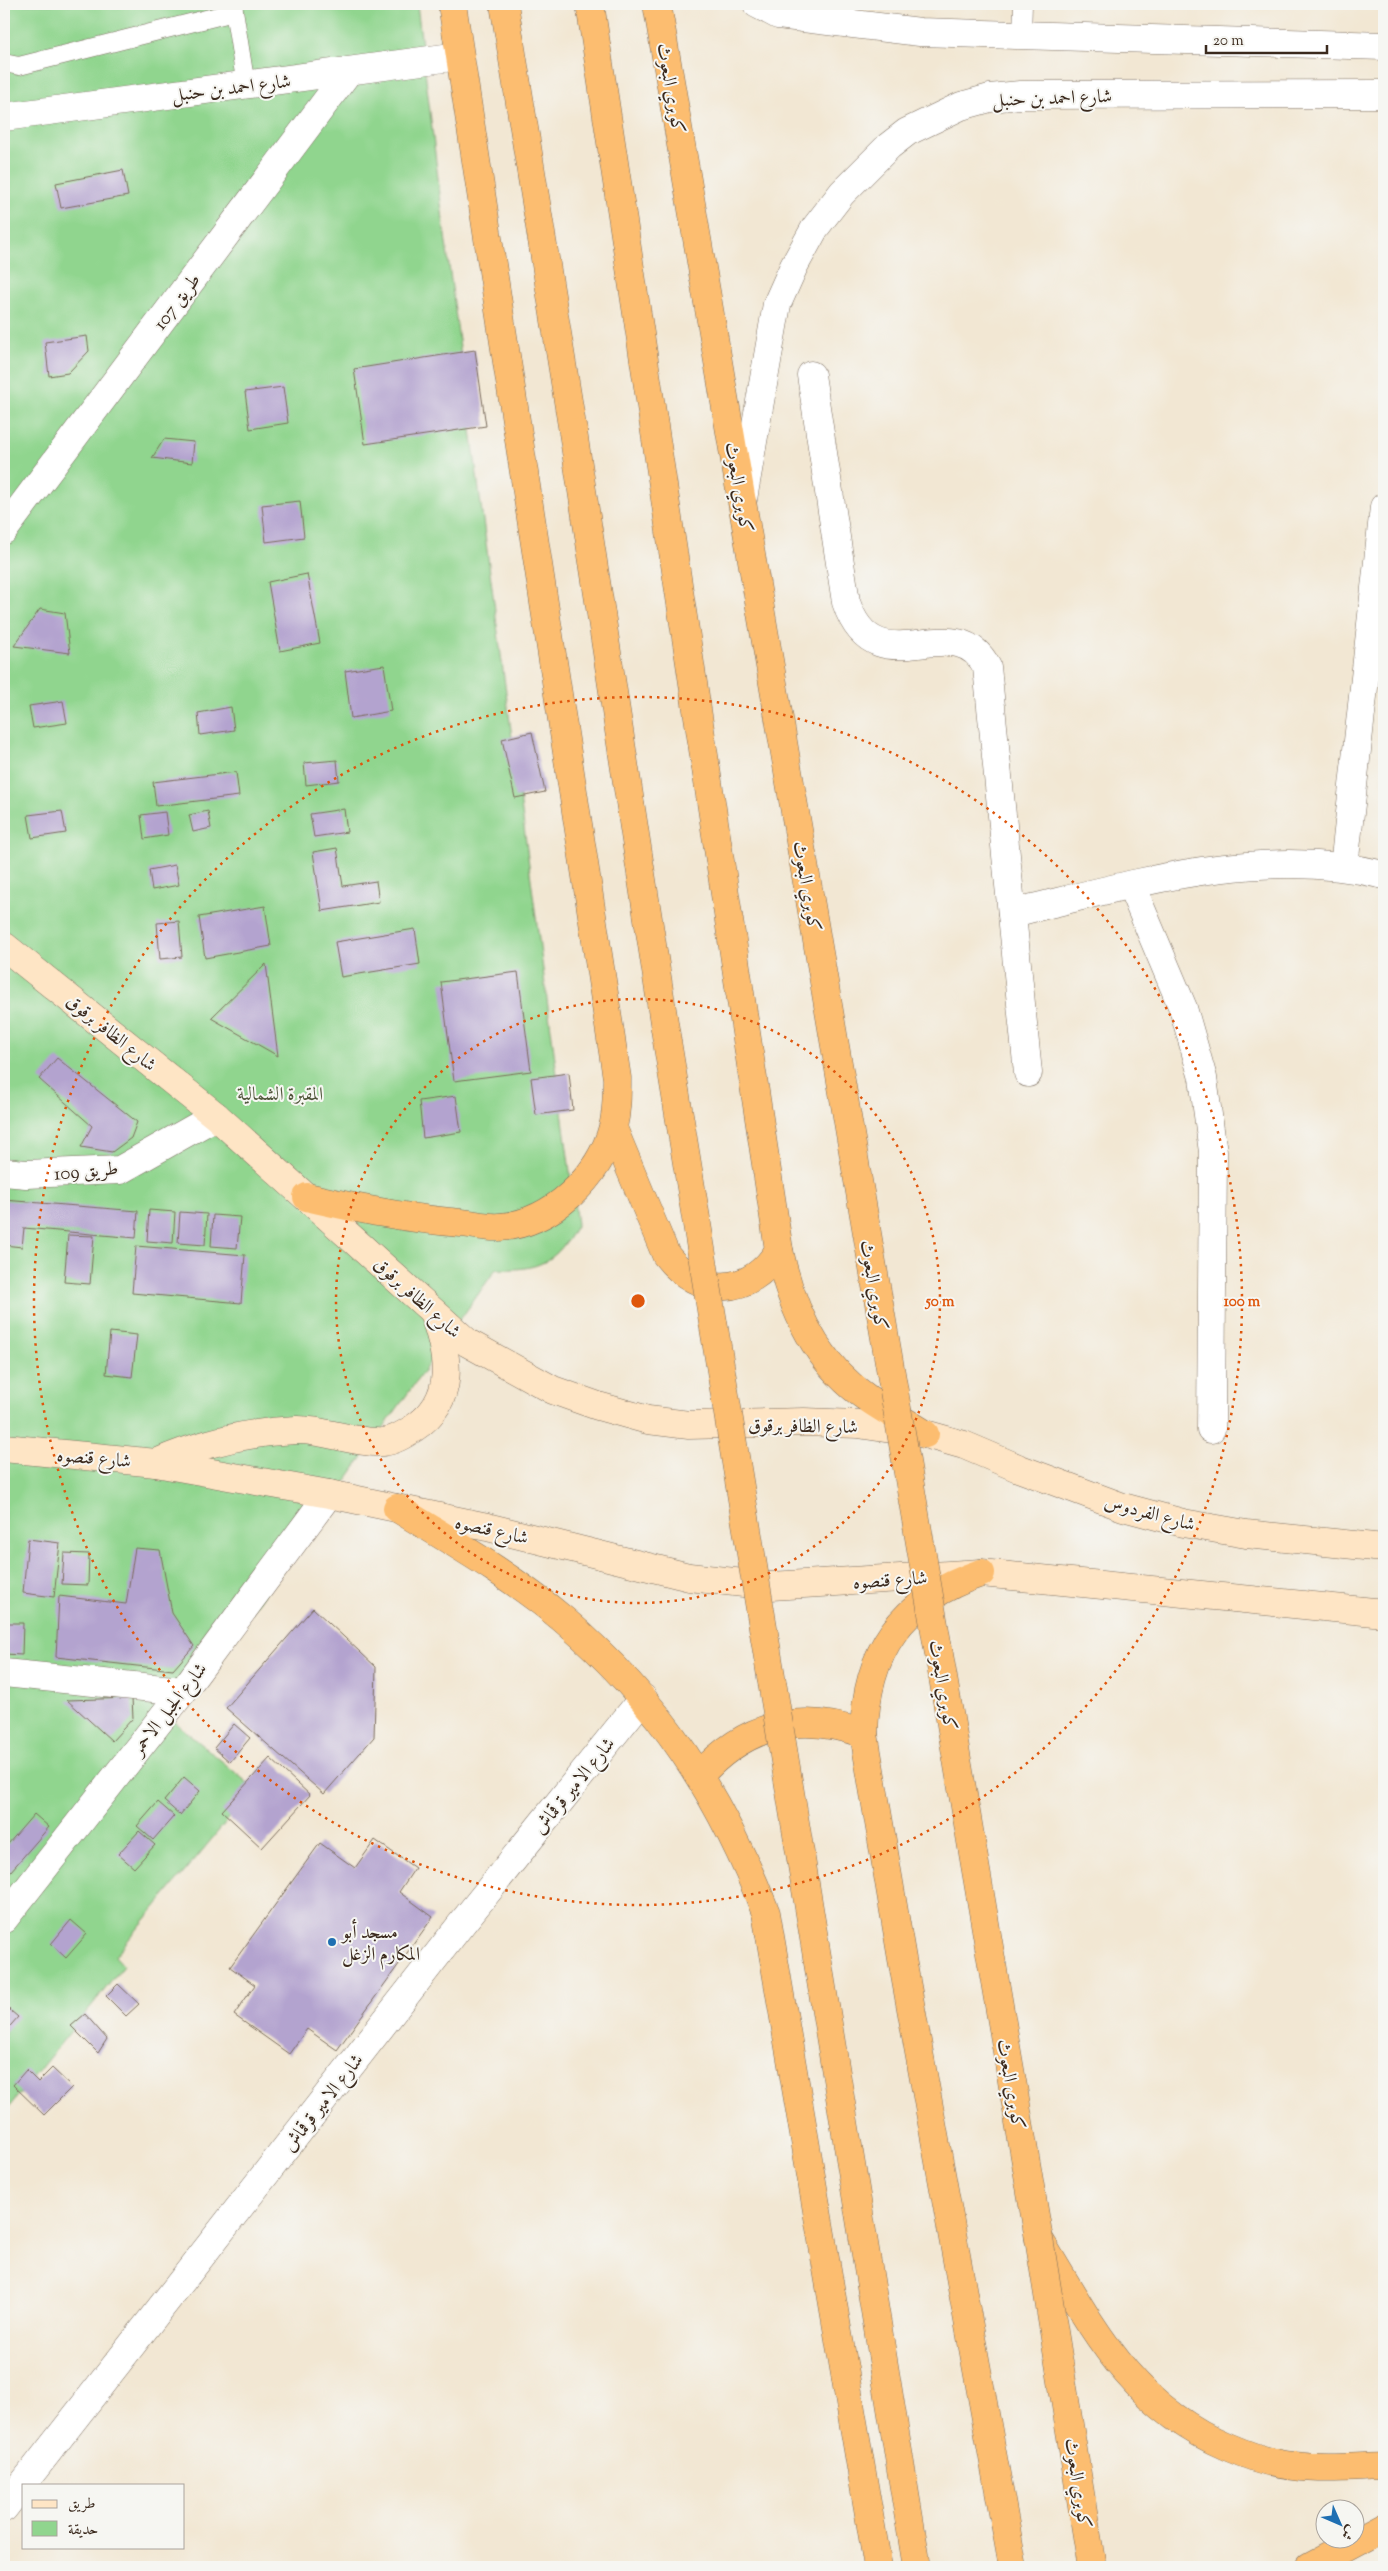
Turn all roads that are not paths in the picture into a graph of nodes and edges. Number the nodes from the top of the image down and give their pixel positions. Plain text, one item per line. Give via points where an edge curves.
1 (452, 4) edge
2 (504, 4) edge
3 (590, 4) edge
4 (657, 4) edge
5 (757, 4) edge
6 (1023, 4) edge
7 (234, 8) edge
8 (1022, 35) junction
9 (1384, 46) edge
10 (459, 56) junction
11 (4, 63) edge
12 (348, 72) junction
13 (246, 86) junction
14 (1384, 94) edge
15 (4, 117) edge
16 (811, 375) dead end
17 (742, 502) junction
18 (1384, 507) edge
19 (4, 530) edge
20 (1344, 867) junction
21 (1384, 875) edge
22 (1131, 885) junction
23 (1012, 913) junction
24 (4, 946) edge
25 (1028, 1073) dead end
26 (216, 1116) junction
27 (613, 1128) junction
28 (4, 1172) edge
29 (307, 1198) junction
30 (779, 1250) junction
31 (433, 1311) junction
32 (1211, 1429) dead end
33 (925, 1434) junction
34 (4, 1448) edge
35 (156, 1462) junction
36 (329, 1494) junction
37 (398, 1508) junction
38 (1384, 1548) edge
39 (981, 1573) junction
40 (1384, 1614) edge
41 (4, 1673) edge
42 (183, 1691) junction
43 (642, 1698) junction
44 (864, 1734) junction
45 (700, 1775) junction
46 (4, 1919) edge
47 (1039, 2239) junction
48 (1384, 2466) edge
49 (23, 2484) edge
50 (22, 2485) edge
51 (4, 2508) edge
52 (1384, 2527) edge
53 (878, 2567) edge
54 (917, 2567) edge
55 (1013, 2567) edge
56 (1092, 2567) edge
57 (1309, 2567) edge

1 - 10 highway
2 - 54 highway, bridge via 574,432 665,1029
3 - 30 highway
4 - 17 highway, كوبري البعوث
5 - 8 street via 778,15 845,24 920,32
6 - 8 lane
7 - 11 lane via 19,66
7 - 13 lane
8 - 9 street
10 - 12 street, شارع احمد بن حنبل
10 - 27 highway via 618,1078
12 - 13 street, شارع احمد بن حنبل
12 - 19 street, طريق 107
13 - 15 street, شارع احمد بن حنبل
14 - 17 street, شارع احمد بن حنبل via 1029,95 990,98 961,106 906,132 872,161 815,228 777,304
16 - 23 street via 846,602 852,620 865,635 883,644 953,642 968,645 980,654 986,667
17 - 47 highway, كوبري البعوث, bridge
18 - 20 street
20 - 21 street
20 - 22 street via 1301,862 1257,863
22 - 23 street
22 - 32 street via 1182,1008 1203,1078 1213,1152
23 - 25 street
24 - 26 main road, شارع الظافر برقوق
26 - 28 street, طريق 109 via 120,1170
26 - 29 main road, شارع الظافر برقوق
27 - 29 highway via 590,1174 571,1194 550,1210 525,1221 499,1227 417,1220
27 - 30 highway via 666,1255 677,1269 707,1285 742,1283 770,1265
29 - 31 main road, شارع الظافر برقوق
30 - 33 highway via 786,1285 817,1348 866,1397
31 - 33 main road, شارع الظافر برقوق via 468,1343 553,1390 648,1420 689,1425 858,1424
31 - 35 main road via 446,1351 447,1372 443,1391 420,1424 403,1436 383,1442 300,1430 271,1432 213,1441
33 - 38 main road, شارع الفردوس via 964,1445 1122,1507 1183,1523 1246,1534
34 - 35 main road, شارع قنصوه
35 - 36 main road, شارع قنصوه
36 - 37 main road, شارع قنصوه
36 - 42 street, شارع الجبل الاحمر
37 - 39 main road, شارع قنصوه via 487,1526 689,1577 762,1585
37 - 43 highway via 492,1566 562,1619 602,1654
39 - 40 main road
39 - 44 highway via 932,1595 893,1632 870,1680
41 - 42 street
42 - 46 street, شارع الجبل الاحمر
43 - 45 highway
43 - 49 street, شارع الامير قرقماش
44 - 45 highway via 822,1723 776,1726 734,1744
44 - 55 highway
45 - 53 highway via 747,1866 766,1913
47 - 48 highway via 1111,2355 1139,2388 1172,2417 1208,2439 1248,2456 1291,2466 1334,2470
47 - 56 highway, كوبري البعوث, bridge
50 - 51 street, شارع الامير قرقماش
52 - 57 highway

